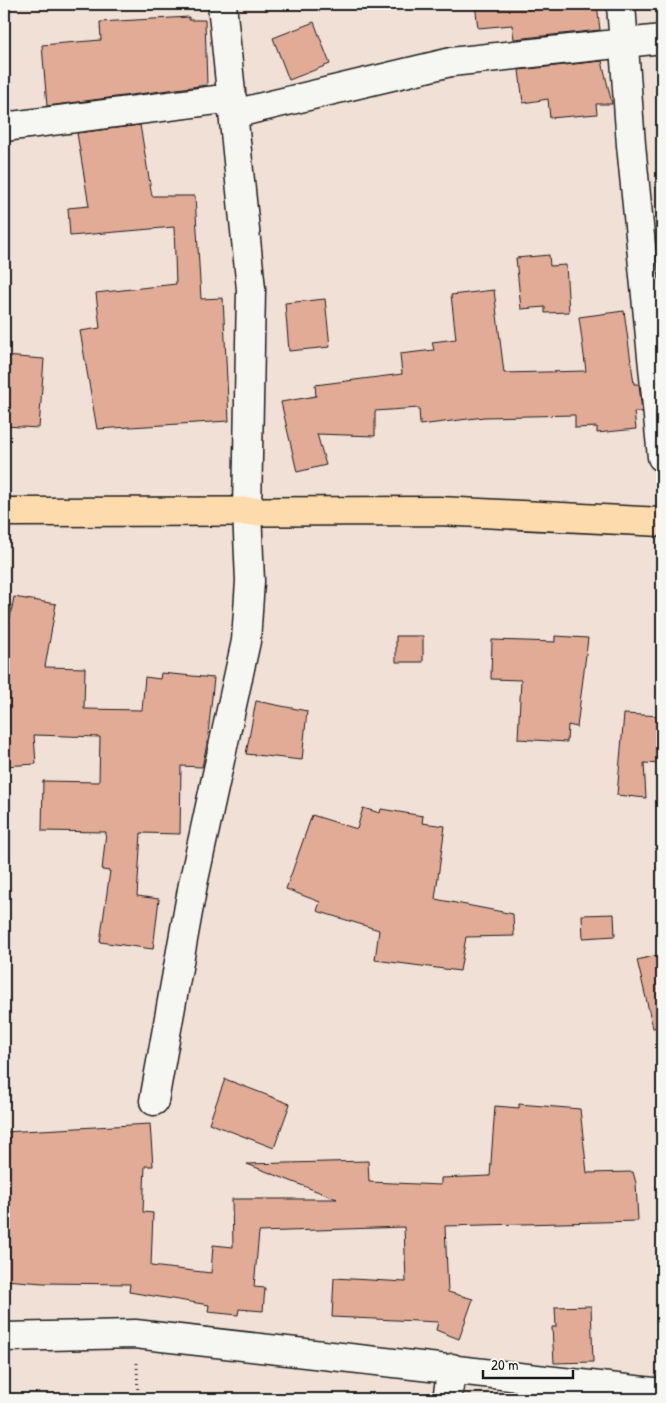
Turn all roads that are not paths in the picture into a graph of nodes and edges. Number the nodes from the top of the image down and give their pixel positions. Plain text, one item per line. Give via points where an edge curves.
1 (222, 4) edge
2 (621, 4) edge
3 (662, 39) edge
4 (624, 42) junction
5 (233, 106) junction
6 (4, 127) edge
7 (662, 457) edge
8 (4, 512) edge
9 (247, 512) junction
10 (662, 522) edge
11 (154, 1101) dead end
12 (4, 1337) edge
13 (452, 1368) junction
14 (662, 1393) edge
15 (447, 1399) edge

1 - 5 street
2 - 4 street
3 - 4 street
4 - 5 street via 451,62
4 - 7 street
5 - 6 street
5 - 9 street via 251,289
8 - 9 main road
9 - 10 main road via 440,511
9 - 11 street via 250,582 246,642 193,884
12 - 13 street via 135,1334
13 - 14 street
13 - 15 street

